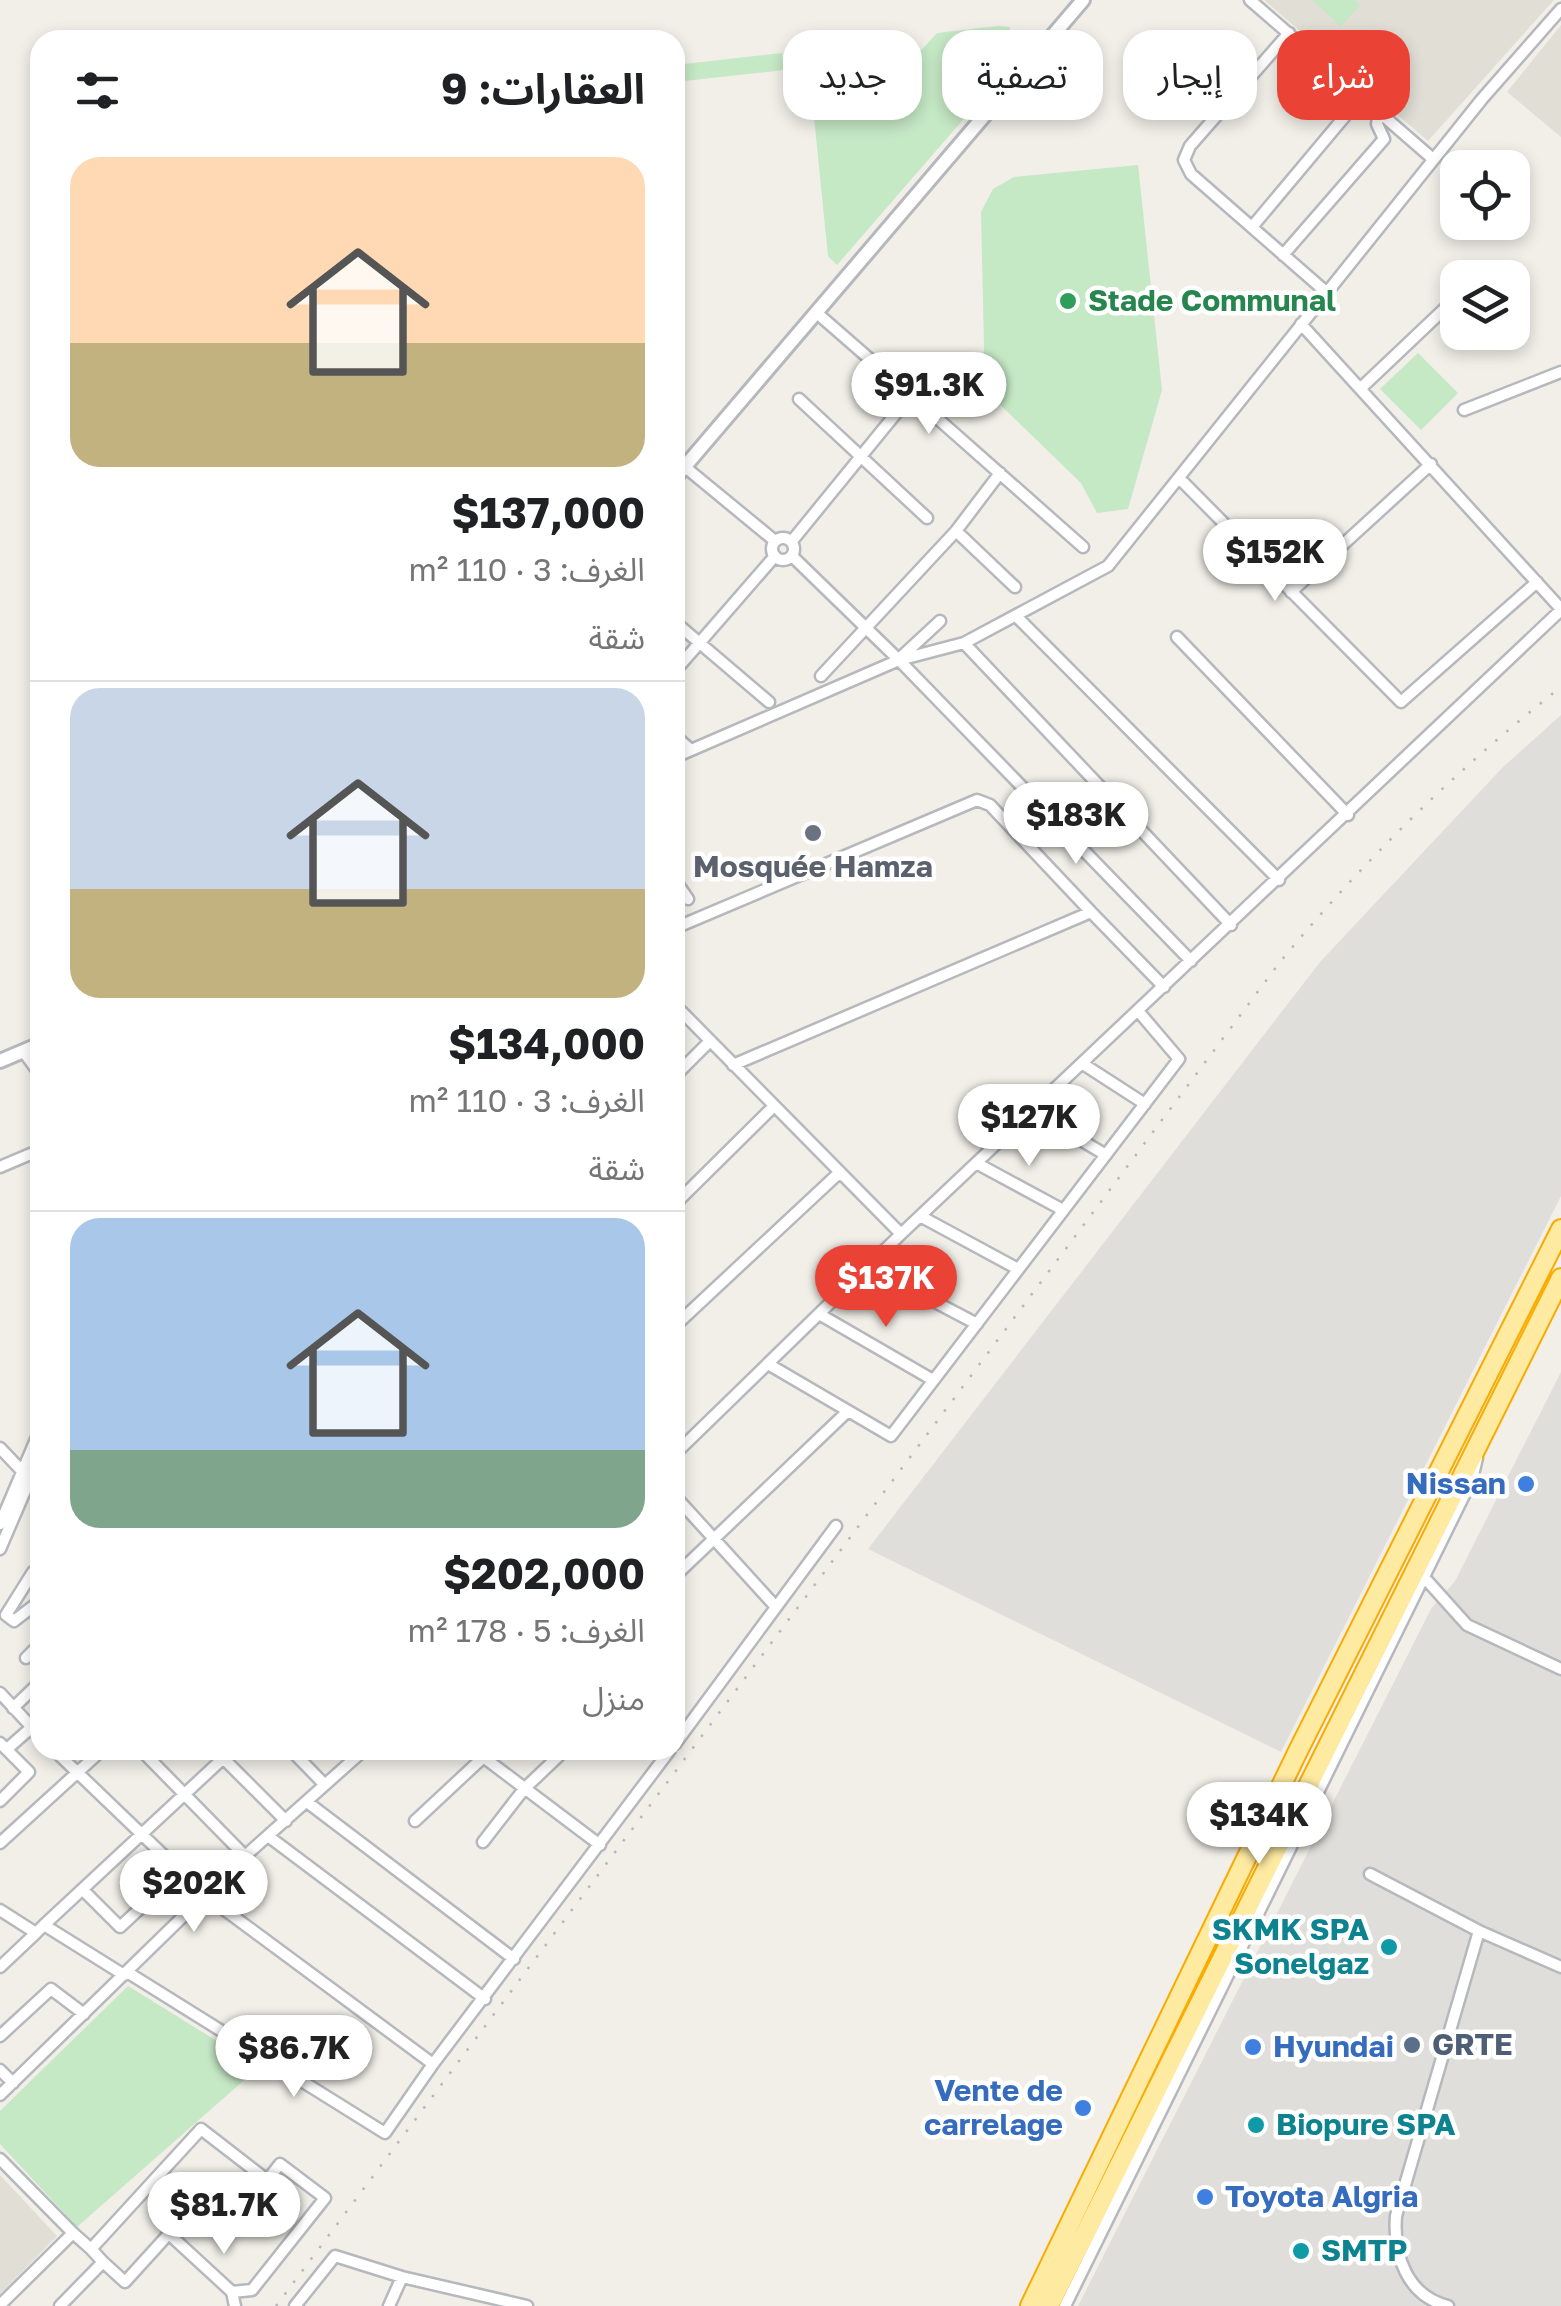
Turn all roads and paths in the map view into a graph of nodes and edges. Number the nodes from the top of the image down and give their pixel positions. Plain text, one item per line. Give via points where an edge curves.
1 (1250, 0) edge
2 (1081, 1) edge
3 (1561, 8) edge
4 (1285, 30) edge
5 (1277, 46) edge
6 (1341, 120) edge
7 (1378, 120) edge
8 (1388, 120) edge
9 (1433, 159) junction
10 (1252, 227) junction
11 (1284, 255) junction
12 (1326, 292) junction
13 (1440, 313) edge
14 (818, 314) junction
15 (1301, 324) junction
16 (1561, 372) edge
17 (1362, 388) junction
18 (911, 395) junction
19 (799, 398) dead end
20 (1464, 410) dead end
21 (861, 458) junction
22 (1431, 464) junction
23 (685, 467) edge
24 (1000, 472) junction
25 (685, 477) edge
26 (1180, 479) junction
27 (927, 518) dead end
28 (956, 531) junction
29 (775, 541) junction
30 (792, 542) junction
31 (1084, 547) dead end
32 (774, 556) junction
33 (792, 556) junction
34 (1537, 582) junction
35 (1015, 587) dead end
36 (1291, 592) junction
37 (1561, 610) edge
38 (1018, 618) junction
39 (940, 621) dead end
40 (868, 630) junction
41 (685, 631) edge
42 (1178, 637) dead end
43 (699, 643) junction
44 (964, 643) junction
45 (685, 659) edge
46 (899, 660) junction
47 (822, 676) dead end
48 (769, 702) dead end
49 (685, 745) edge
50 (691, 750) junction
51 (685, 753) edge
52 (1348, 815) junction
53 (1279, 880) junction
54 (685, 895) edge
55 (688, 899) dead end
56 (1091, 912) junction
57 (685, 924) edge
58 (1232, 925) junction
59 (1191, 961) junction
60 (1164, 987) junction
61 (1139, 1012) junction
62 (685, 1015) edge
63 (710, 1041) junction
64 (30, 1048) edge
65 (23, 1051) junction
66 (30, 1060) edge
67 (0, 1061) edge
68 (1083, 1064) junction
69 (733, 1065) junction
70 (685, 1066) edge
71 (1145, 1104) junction
72 (774, 1107) junction
73 (1032, 1110) junction
74 (30, 1154) edge
75 (1106, 1155) junction
76 (976, 1163) junction
77 (0, 1167) edge
78 (840, 1172) junction
79 (685, 1194) edge
80 (1063, 1210) junction
81 (920, 1216) junction
82 (1561, 1229) edge
83 (900, 1234) junction
84 (868, 1266) junction
85 (1018, 1270) junction
86 (1561, 1278) edge
87 (818, 1314) junction
88 (685, 1317) edge
89 (977, 1324) junction
90 (768, 1364) junction
91 (934, 1380) junction
92 (848, 1411) junction
93 (1481, 1438) junction
94 (685, 1445) edge
95 (0, 1448) edge
96 (30, 1463) edge
97 (30, 1470) edge
98 (26, 1476) junction
99 (30, 1480) edge
100 (685, 1508) edge
101 (0, 1524) edge
102 (836, 1526) dead end
103 (713, 1540) junction
104 (0, 1550) edge
105 (685, 1567) edge
106 (1424, 1576) junction
107 (30, 1577) edge
108 (776, 1608) junction
109 (30, 1609) edge
110 (30, 1654) edge
111 (26, 1658) dead end
112 (1561, 1669) edge
113 (30, 1692) edge
114 (0, 1693) edge
115 (13, 1708) junction
116 (30, 1725) edge
117 (685, 1731) edge
118 (30, 1734) edge
119 (4, 1746) edge
120 (63, 1760) edge
121 (91, 1760) edge
122 (151, 1760) edge
123 (217, 1760) edge
124 (229, 1760) edge
125 (301, 1760) edge
126 (353, 1760) edge
127 (475, 1760) edge
128 (492, 1760) edge
129 (554, 1760) edge
130 (663, 1760) edge
131 (76, 1774) junction
132 (325, 1784) junction
133 (524, 1789) junction
134 (185, 1794) junction
135 (0, 1801) edge
136 (307, 1802) junction
137 (286, 1821) junction
138 (415, 1821) dead end
139 (268, 1836) junction
140 (139, 1837) junction
141 (483, 1842) dead end
142 (0, 1844) edge
143 (600, 1845) junction
144 (245, 1856) junction
145 (1370, 1874) dead end
146 (84, 1891) junction
147 (206, 1896) junction
148 (149, 1900) dead end
149 (0, 1910) edge
150 (40, 1929) junction
151 (1479, 1931) junction
152 (514, 1959) junction
153 (0, 1967) edge
154 (1561, 1967) edge
155 (125, 1974) junction
156 (485, 1999) junction
157 (84, 2014) junction
158 (0, 2036) edge
159 (434, 2064) junction
160 (0, 2070) edge
161 (13, 2083) junction
162 (0, 2095) edge
163 (0, 2160) edge
164 (267, 2180) junction
165 (73, 2234) junction
166 (169, 2234) junction
167 (91, 2250) junction
168 (104, 2262) junction
169 (402, 2277) junction
170 (232, 2292) junction
171 (0, 2305) edge
172 (60, 2306) edge
173 (235, 2306) edge
174 (295, 2306) edge
175 (389, 2306) edge
176 (527, 2306) edge
177 (1030, 2306) edge
178 (1049, 2306) edge
179 (1065, 2306) edge
180 (1448, 2306) edge

1 - 4 street
2 - 14 street
3 - 9 street
5 - 10 street via 1184,160 1190,174
6 - 10 street
7 - 11 street via 1384,139
8 - 9 street
9 - 12 street
10 - 11 street
11 - 12 street
12 - 15 street
13 - 17 street
14 - 18 street
14 - 23 street
15 - 17 street
15 - 26 street
16 - 20 street
17 - 22 street
18 - 21 street
18 - 24 street
19 - 21 street
21 - 27 street
21 - 30 street
22 - 34 street
22 - 36 street
24 - 28 street
24 - 31 street
25 - 29 street
26 - 36 street
26 - 38 street via 1108,566
28 - 35 street
28 - 40 street
29 - 30 street
29 - 32 street
30 - 33 street
32 - 33 street
32 - 43 street
33 - 40 street
34 - 36 street via 1401,702
34 - 37 street
37 - 52 street
38 - 44 street
38 - 53 street
39 - 46 street
40 - 46 street
40 - 47 street
41 - 43 street
42 - 52 street
43 - 45 street
43 - 48 street
44 - 46 street
44 - 58 street
46 - 50 street
46 - 59 street
49 - 50 street
50 - 51 street
52 - 53 street
53 - 58 street
54 - 55 street
56 - 57 street via 990,805 977,800
56 - 60 street
56 - 69 street
58 - 59 street
59 - 60 street
60 - 61 street
61 - 68 street
61 - 71 street via 1179,1059
62 - 63 street
63 - 69 street
63 - 70 street
64 - 65 street
65 - 66 street
65 - 67 street
68 - 71 street
68 - 73 street
69 - 72 street
71 - 75 street
72 - 78 street
72 - 79 street
73 - 75 street
73 - 76 street
74 - 77 street
75 - 80 street
76 - 80 street
76 - 81 street
78 - 83 street
78 - 88 street
80 - 85 street
81 - 83 street
81 - 85 street
82 - 177 highway via 1298,1751
83 - 84 street
84 - 87 street
84 - 89 street
85 - 89 street
86 - 93 highway
87 - 90 street
87 - 91 street
89 - 91 street
90 - 92 street
90 - 94 street
91 - 92 street via 890,1436
92 - 103 street
93 - 106 street via 1472,1480
93 - 178 highway
95 - 98 street
96 - 98 street
97 - 98 street
98 - 99 street
98 - 101 street
98 - 104 street
100 - 103 street
102 - 108 street
103 - 105 street
103 - 108 street
106 - 112 street via 1466,1625
106 - 179 street
107 - 109 street via 6,1616 14,1621
108 - 117 street
110 - 111 street
113 - 115 street
114 - 115 street
115 - 116 street
118 - 119 street
119 - 135 street via 29,1772
120 - 131 street
121 - 131 street
122 - 134 street
123 - 134 street
124 - 137 street
125 - 132 street
126 - 132 street
127 - 138 street
128 - 133 street
129 - 133 street
130 - 143 street
131 - 140 street
131 - 142 street
132 - 136 street
133 - 141 street
133 - 143 street
134 - 140 street
134 - 144 street
136 - 137 street
136 - 152 street
137 - 139 street
139 - 144 street
139 - 156 street
140 - 146 street
140 - 147 street
143 - 152 street
144 - 147 street
145 - 151 street
146 - 148 street via 120,1927
146 - 150 street
147 - 155 street
147 - 159 street
149 - 150 street
150 - 153 street
150 - 155 street
151 - 154 street
151 - 180 street via 1396,2216 1404,2272 1416,2288
152 - 156 street
155 - 157 street
155 - 159 street via 384,2133
156 - 159 street
157 - 158 street via 51,1989
157 - 161 street
160 - 161 street
161 - 162 street
163 - 165 street
164 - 166 street via 240,2215 195,2205
164 - 167 street via 201,2129
164 - 170 street via 280,2164 325,2198 252,2290
165 - 167 street
165 - 171 street
166 - 168 street via 125,2282
166 - 170 street
167 - 168 street
168 - 172 street
169 - 174 street via 335,2256
169 - 175 street
169 - 176 street
170 - 173 street

